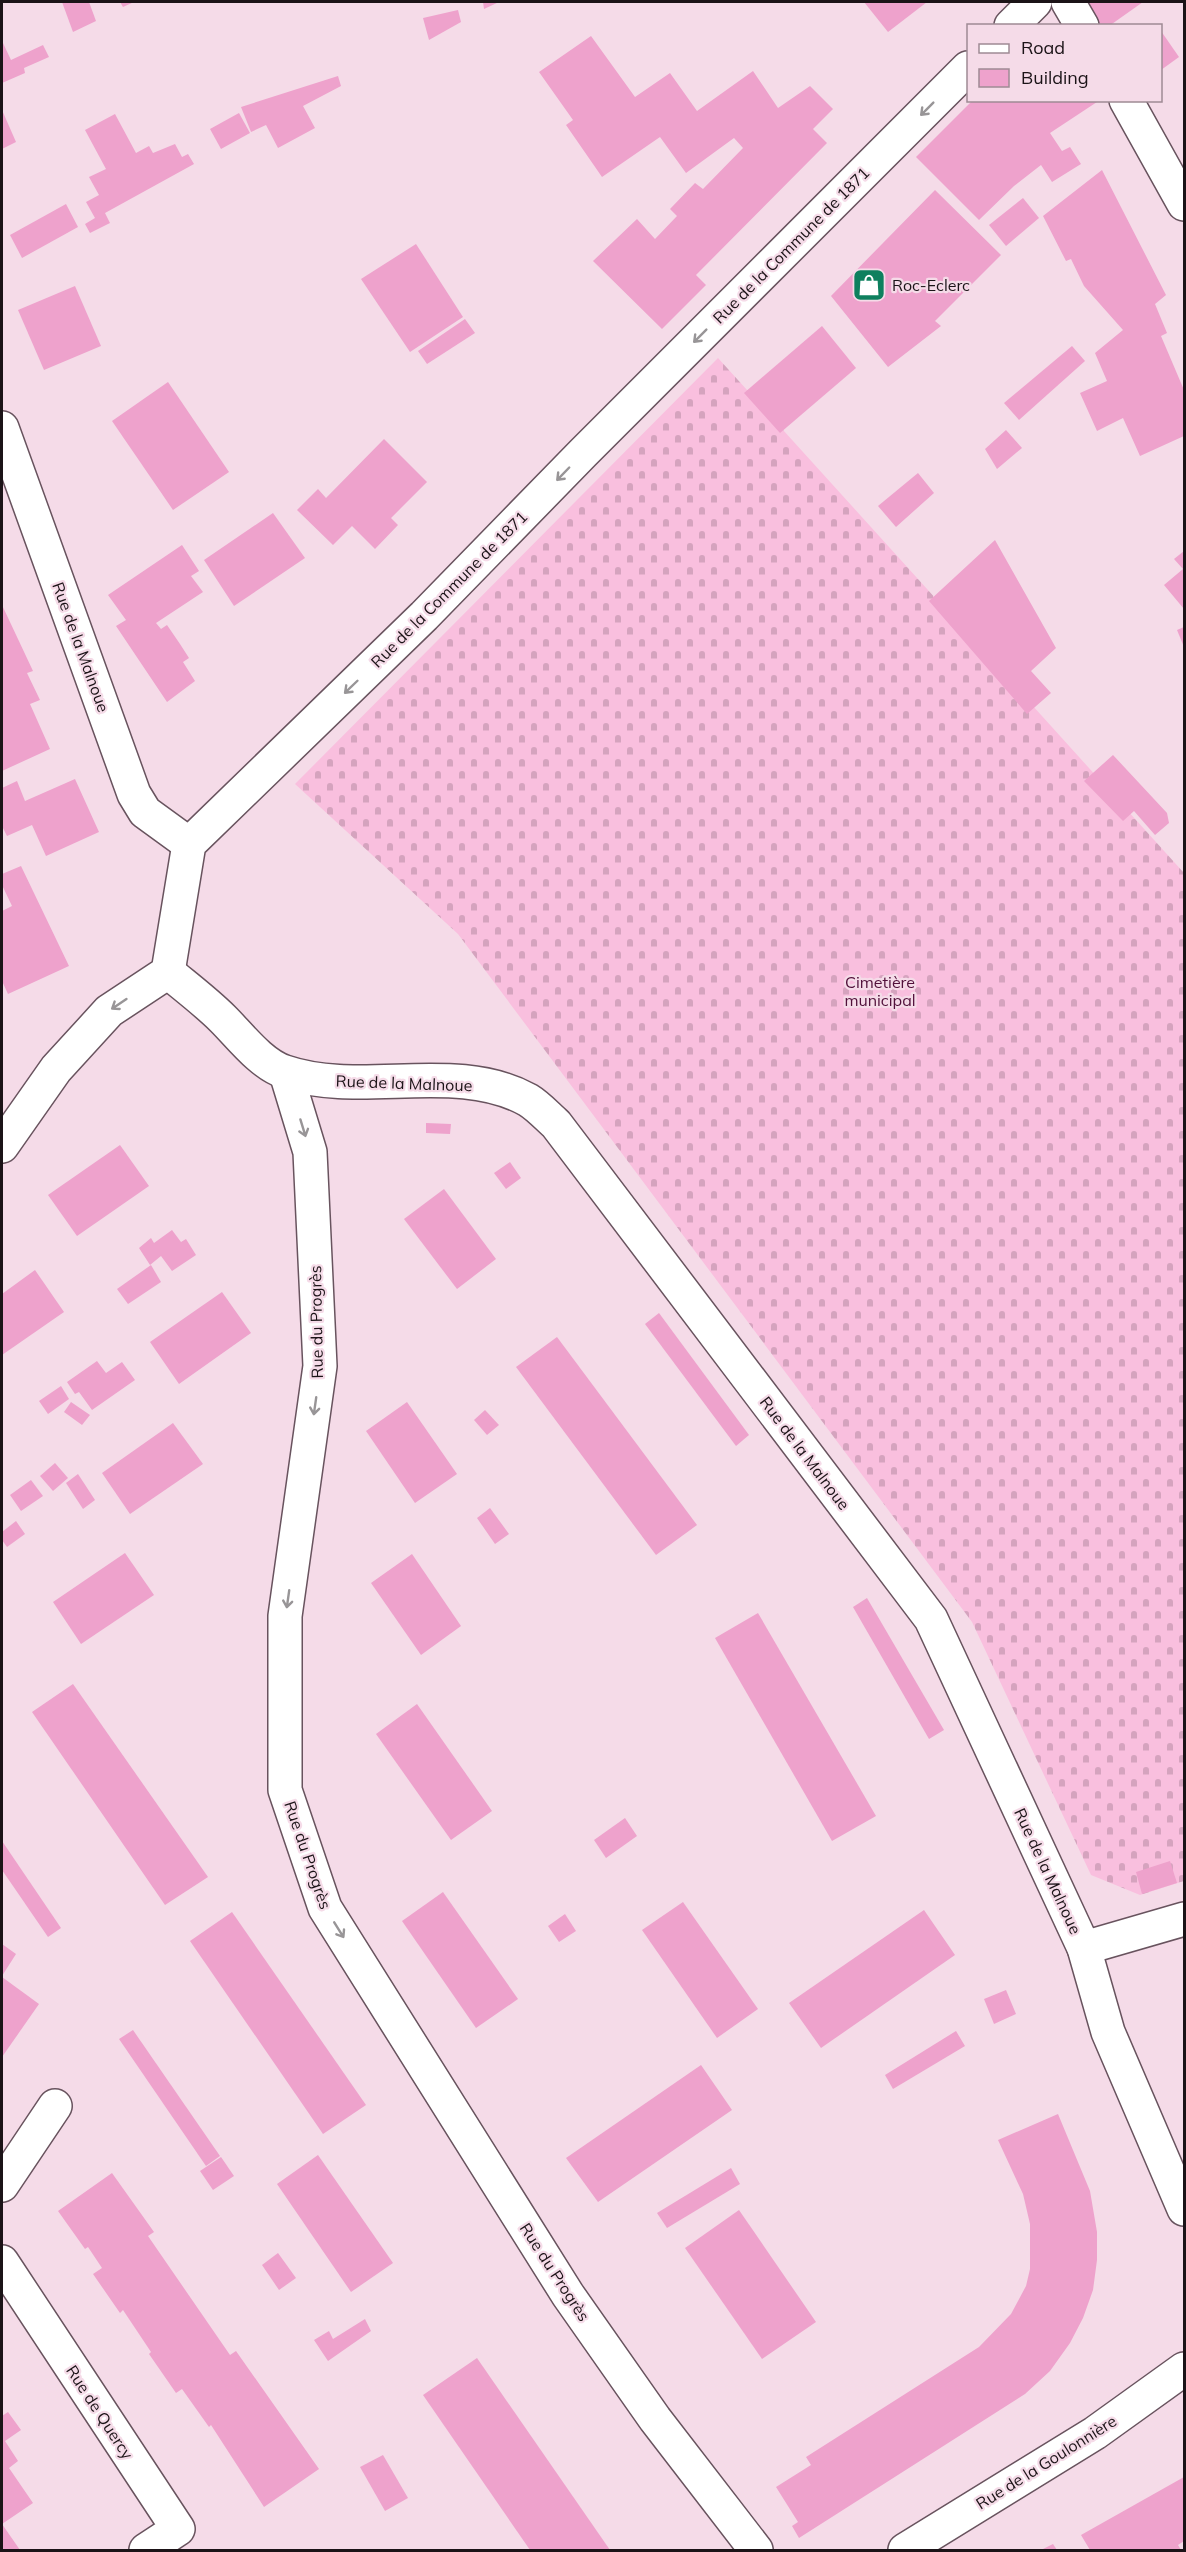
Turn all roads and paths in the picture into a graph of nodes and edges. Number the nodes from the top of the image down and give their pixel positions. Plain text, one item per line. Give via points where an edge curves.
1 (1035, 2) edge
2 (1068, 2) edge
3 (1013, 24) edge
4 (1081, 24) edge
5 (967, 70) edge
6 (1127, 102) edge
7 (1185, 204) edge
8 (2, 428) edge
9 (189, 844) junction
10 (168, 972) junction
11 (286, 1072) junction
12 (2, 1146) edge
13 (1185, 1919) edge
14 (1084, 1948) junction
15 (55, 2106) dead end
16 (2, 2185) edge
17 (1185, 2209) edge
18 (2, 2262) edge
19 (1185, 2368) edge
20 (146, 2550) edge
21 (756, 2550) edge
22 (905, 2550) edge

1 - 3 street
2 - 4 street
5 -> 9 street, Rue de la Commune de 1871 via 424,616
6 - 7 street
8 - 9 street, Rue de la Malnoue via 134,794 145,812
9 - 10 street
10 - 11 street, Rue de la Malnoue via 271,1066
10 -> 12 street via 109,1011 56,1069
11 - 14 street, Rue de la Malnoue via 324,1080 470,1082 528,1101 556,1124 931,1619
11 -> 21 street, Rue du Progrès via 310,1152 320,1366 285,1616 285,1790 325,1908 588,2323 654,2419
13 - 14 street
14 - 17 street, Rue de la Malnoue via 1108,2032
15 - 16 street
18 - 20 street, Rue de Quercy via 178,2529
19 - 22 street, Rue de la Goulonnière via 1095,2433

